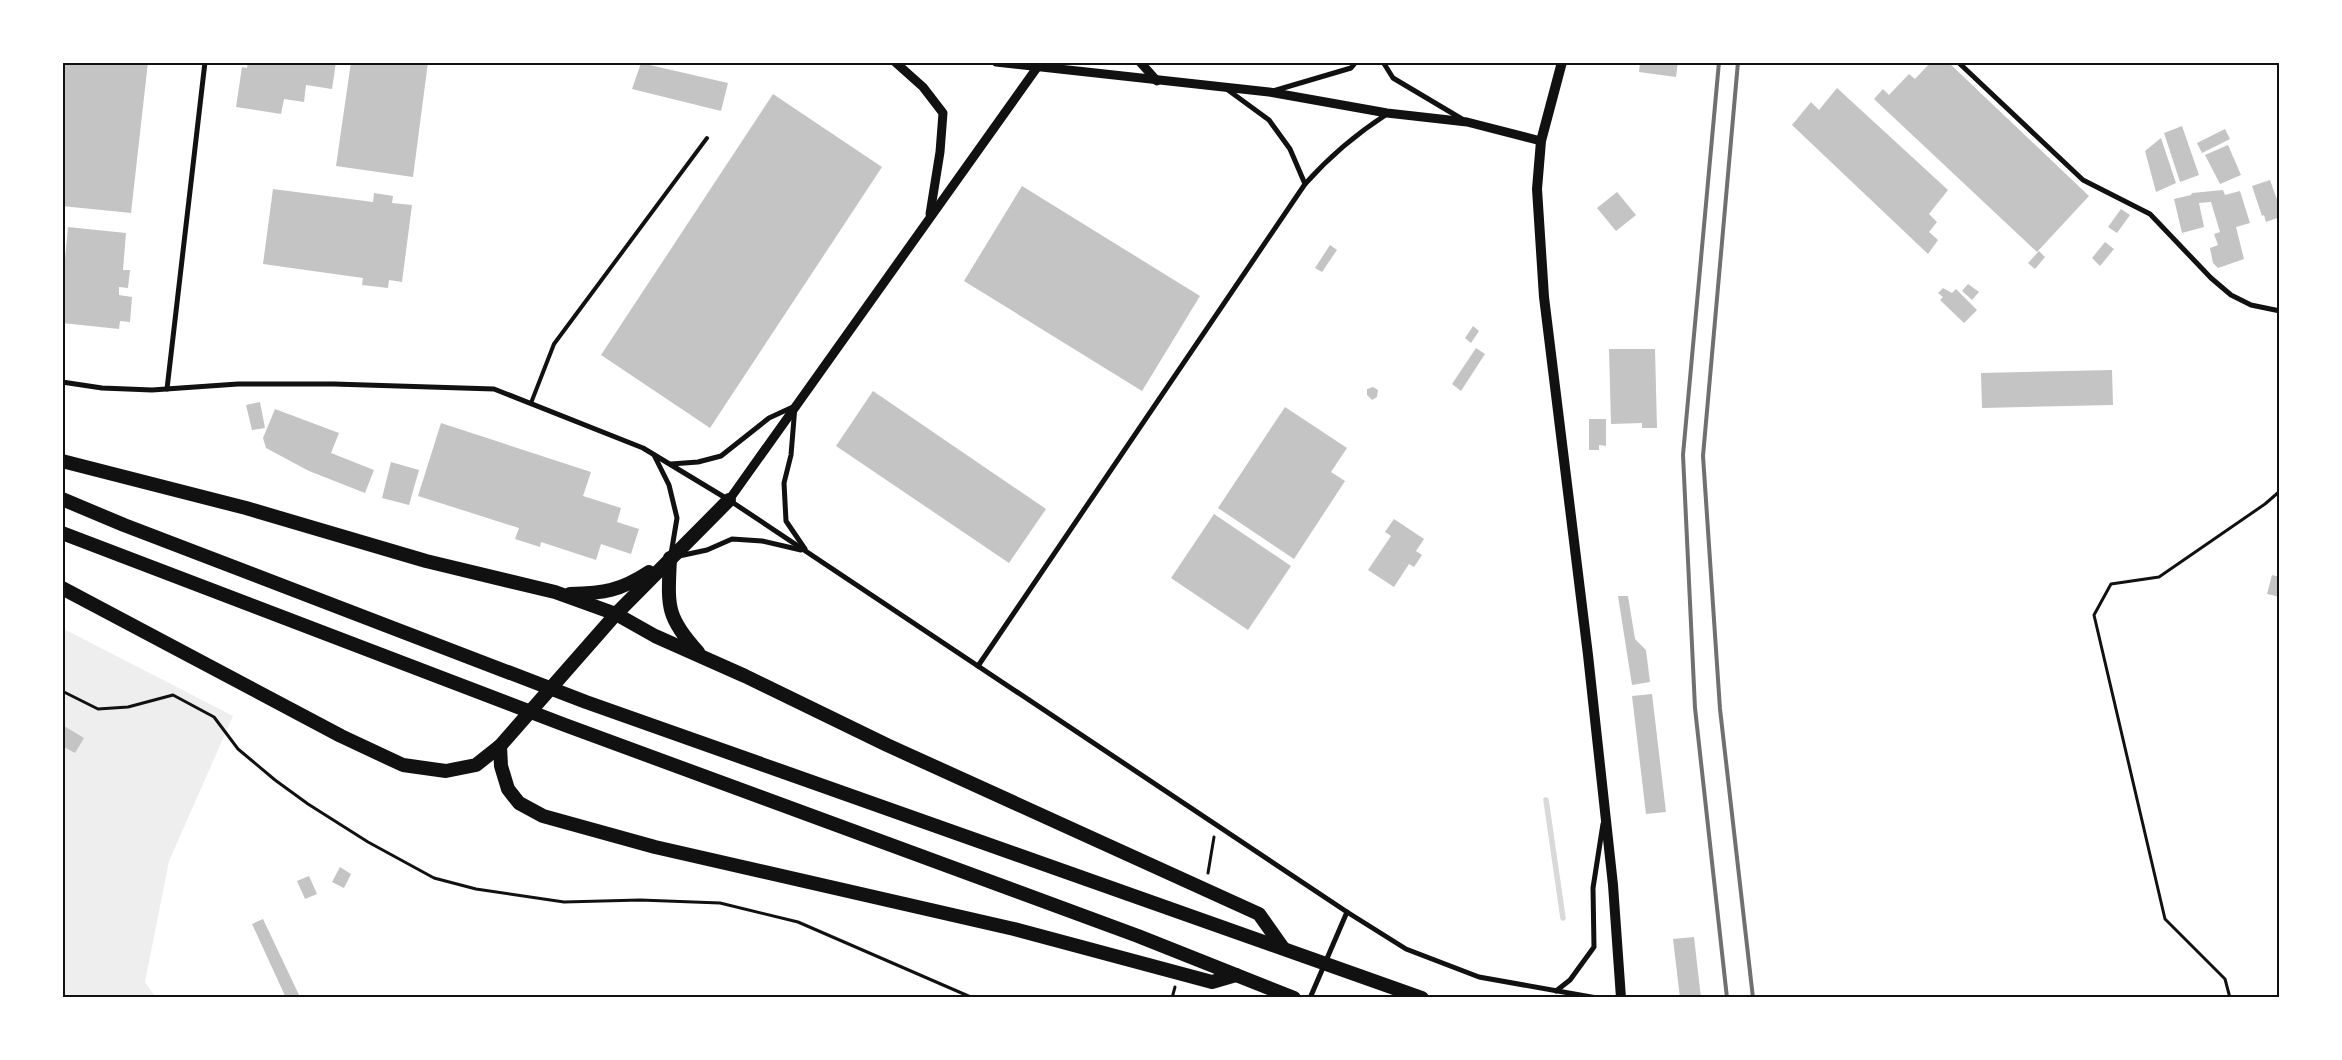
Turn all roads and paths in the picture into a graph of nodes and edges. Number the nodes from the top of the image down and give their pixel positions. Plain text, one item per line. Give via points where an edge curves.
1 (205, 62) edge
2 (895, 62) edge
3 (996, 62) edge
4 (1140, 62) edge
5 (1356, 62) edge
6 (1383, 62) edge
7 (1562, 62) edge
8 (1958, 62) edge
9 (1039, 66) edge
10 (1157, 81) junction
11 (1226, 88) junction
12 (1269, 92) junction
13 (1387, 113) junction
14 (1466, 122) junction
15 (706, 138) dead end
16 (1541, 141) junction
17 (1305, 184) junction
18 (930, 216) junction
19 (2280, 311) edge
20 (62, 382) edge
21 (167, 389) junction
22 (531, 403) junction
23 (795, 406) junction
24 (654, 455) junction
25 (62, 460) edge
26 (670, 464) junction
27 (2280, 491) edge
28 (62, 499) edge
29 (729, 500) junction
30 (62, 533) edge
31 (807, 552) junction
32 (670, 558) junction
33 (62, 588) edge
34 (562, 594) junction
35 (616, 614) junction
36 (702, 657) junction
37 (978, 666) junction
38 (62, 691) edge
39 (500, 746) junction
40 (1605, 811) junction
41 (1346, 912) junction
42 (1283, 948) junction
43 (1236, 975) junction
44 (1556, 991) junction
45 (971, 997) edge
46 (1294, 998) edge
47 (1310, 998) edge
48 (1422, 998) edge
49 (1597, 998) edge
50 (1621, 998) edge
51 (2230, 998) edge

1 - 21 street
2 - 18 street via 923,86 943,113
3 - 9 street
4 - 10 street
5 - 12 street via 1351,68
6 - 14 street via 1393,78
7 - 16 main road
8 - 19 street via 2083,180 2150,214 2231,295 2251,305
9 - 10 street
9 - 18 street
10 - 11 street
11 - 12 street
11 - 17 street via 1269,120 1290,149
12 - 13 street
13 - 14 street
13 - 17 street via 1329,157
14 - 16 street
15 - 22 lane via 554,344
16 - 40 main road via 1537,189 1544,296
17 - 37 street
18 - 23 street
20 - 21 street via 102,388
21 - 22 street via 238,384 420,386 494,389
22 - 24 street
23 - 26 street via 769,418 721,456
23 - 29 street
23 - 31 street via 791,455 784,483 786,521
24 - 26 street
24 - 32 street via 669,485 677,518
25 - 34 highway via 246,508 426,561
26 - 29 street
27 - 51 path via 2159,578 2112,584 2094,615 2166,919 2224,979
28 - 42 highway via 586,702
29 - 31 street
29 - 32 highway
30 - 43 highway
31 - 32 street via 762,541 732,538 707,550
31 - 37 street
32 - 34 highway via 627,586 597,594
32 - 35 highway
32 - 36 highway via 668,603 679,631
33 - 39 highway via 341,736 403,765 446,771 476,765
34 - 35 highway
35 - 36 highway
35 - 39 highway
36 - 42 highway via 1259,914
37 - 41 street
38 - 45 path via 98,709 128,708 173,694 179,697 214,717 238,749 308,804 434,878 476,889 564,902 720,902 798,922
39 - 43 highway via 501,766 508,789 519,803 544,816 655,846 1014,929 1212,982
40 - 44 street via 1593,888 1594,948 1570,980
40 - 50 main road
41 - 44 street via 1406,949 1479,977
41 - 47 street
42 - 48 highway
43 - 46 highway
44 - 49 street

